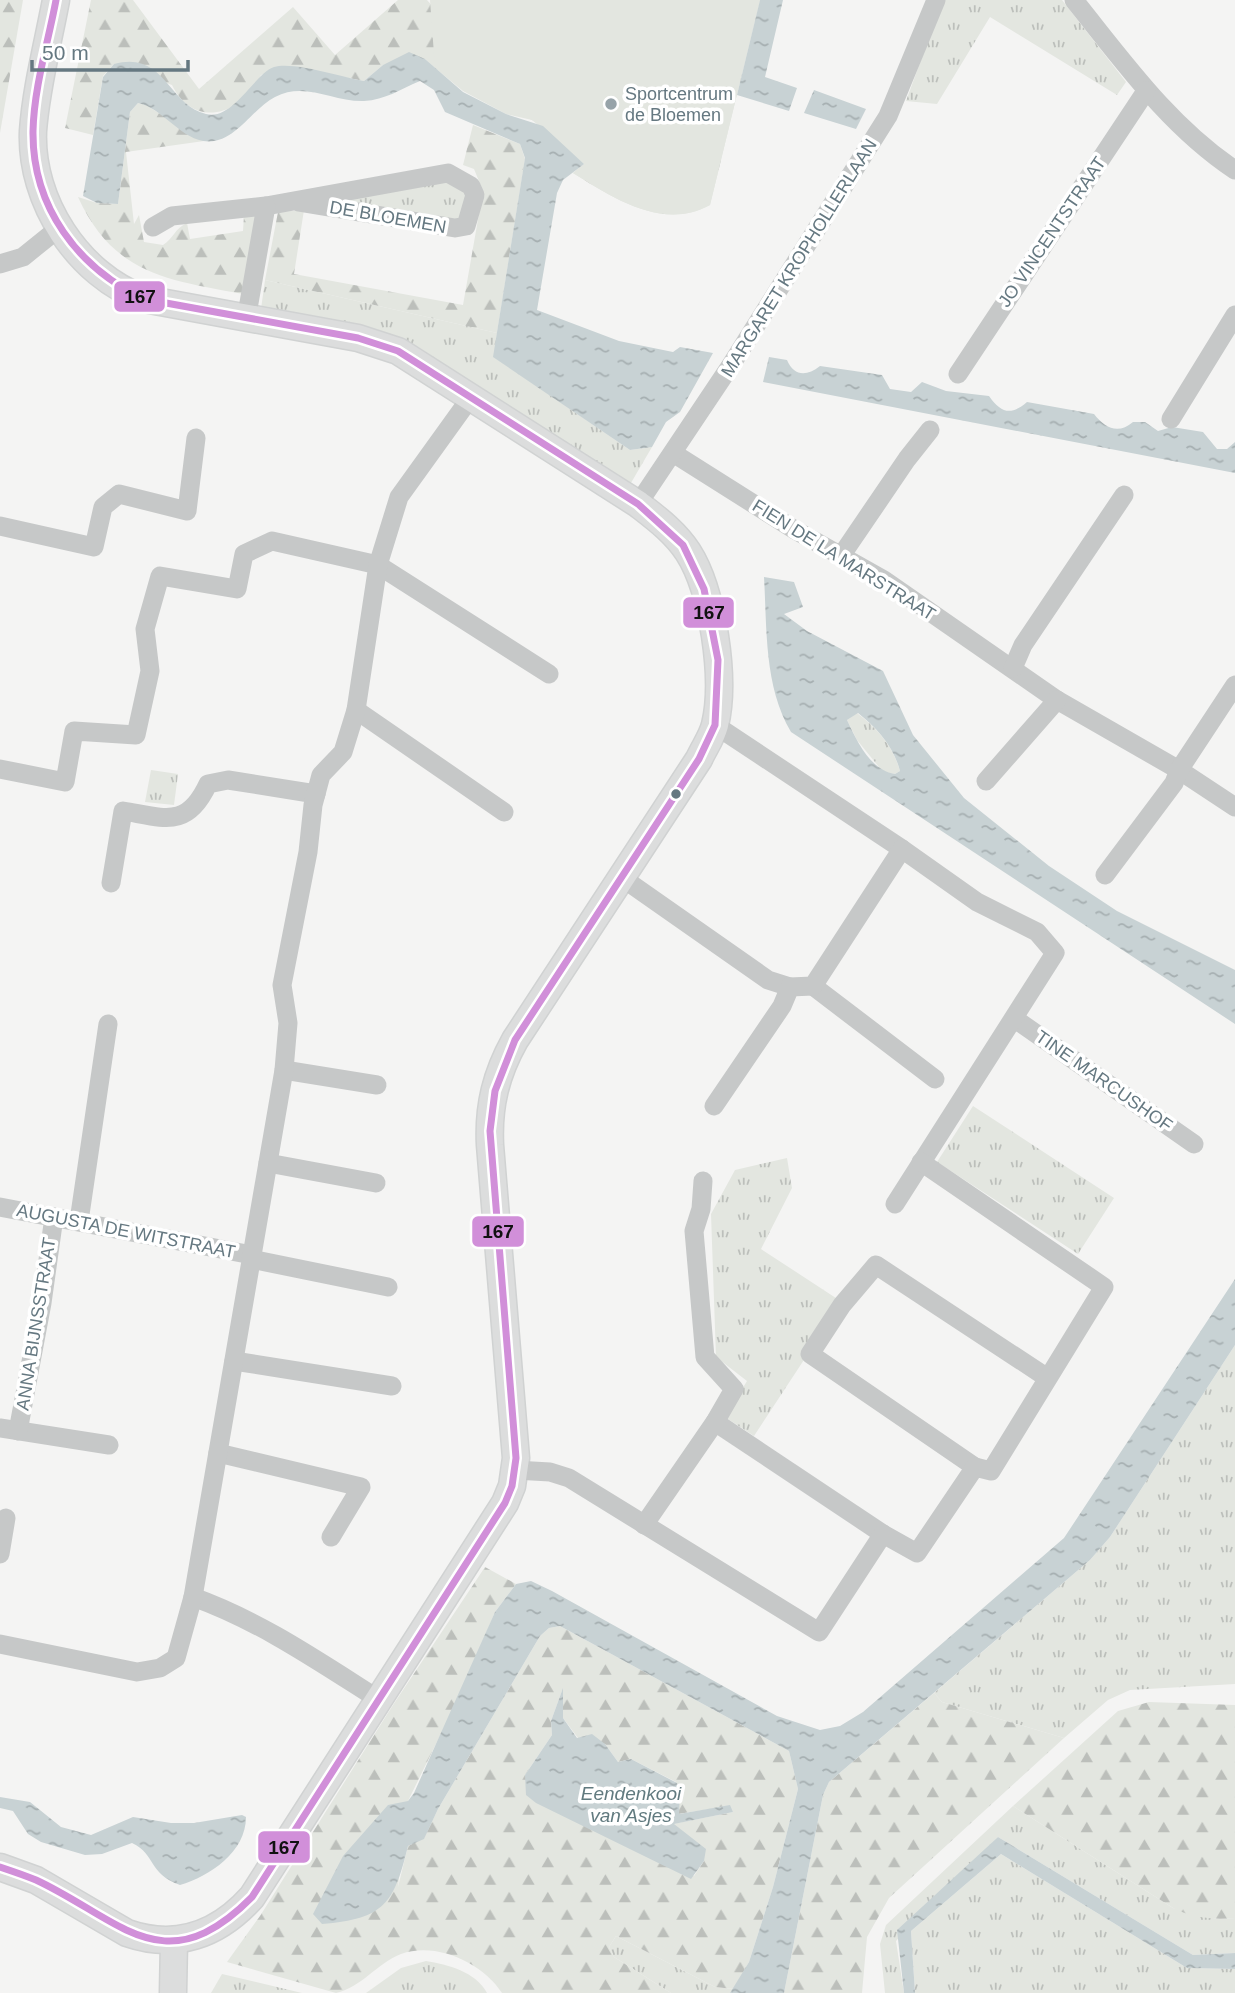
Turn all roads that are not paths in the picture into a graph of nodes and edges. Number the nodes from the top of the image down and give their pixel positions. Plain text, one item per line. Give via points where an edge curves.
1 (56, 0) edge
2 (936, 0) edge
3 (1074, 0) edge
4 (1146, 91) junction
5 (1235, 170) edge
6 (298, 202) junction
7 (266, 206) junction
8 (153, 227) dead end
9 (59, 228) junction
10 (0, 264) edge
11 (1235, 314) edge
12 (246, 320) junction
13 (958, 374) dead end
14 (471, 397) junction
15 (1171, 419) dead end
16 (930, 430) dead end
17 (196, 438) dead end
18 (673, 453) junction
19 (1124, 495) dead end
20 (638, 504) junction
21 (0, 526) edge
22 (841, 556) junction
23 (379, 565) junction
24 (1013, 668) junction
25 (549, 674) dead end
26 (1235, 685) edge
27 (1057, 700) junction
28 (356, 710) junction
29 (715, 725) junction
30 (0, 769) edge
31 (1179, 770) junction
32 (986, 781) dead end
33 (316, 794) junction
34 (1235, 807) edge
35 (504, 813) dead end
36 (902, 849) junction
37 (1105, 875) dead end
38 (621, 877) junction
39 (111, 883) dead end
40 (813, 986) junction
41 (790, 987) junction
42 (1015, 1018) junction
43 (108, 1024) dead end
44 (284, 1070) junction
45 (935, 1079) dead end
46 (377, 1085) dead end
47 (714, 1106) dead end
48 (1194, 1144) dead end
49 (268, 1163) junction
50 (921, 1163) junction
51 (703, 1181) dead end
52 (376, 1183) dead end
53 (895, 1204) dead end
54 (0, 1207) edge
55 (54, 1217) junction
56 (79, 1221) junction
57 (252, 1257) junction
58 (388, 1287) dead end
59 (234, 1360) junction
60 (1046, 1377) junction
61 (393, 1385) dead end
62 (715, 1422) junction
63 (9, 1429) edge
64 (109, 1445) dead end
65 (218, 1453) junction
66 (975, 1467) junction
67 (515, 1470) junction
68 (6, 1517) dead end
69 (644, 1525) junction
70 (883, 1534) junction
71 (331, 1537) dead end
72 (0, 1554) edge
73 (193, 1597) junction
74 (0, 1644) edge
75 (378, 1699) junction
76 (0, 1867) edge
77 (174, 1941) junction
78 (173, 1993) edge

1 - 9 street via 33,144 43,190
2 - 18 street, MARGARET KROPHOLLERLAAN via 888,116
3 - 4 street
4 - 5 street
4 - 13 street, JO VINCENTSTRAAT
6 - 6 street, DE BLOEMEN via 448,173 471,186 475,195 466,226 455,228
6 - 7 street, DE BLOEMEN
7 - 8 street, DE BLOEMEN via 172,216
7 - 12 street
9 - 10 street via 23,257
9 - 12 street via 89,263 135,296
11 - 15 street
12 - 14 street via 380,344 419,362
14 - 20 street
14 - 23 street via 399,497
16 - 22 street
17 - 21 street via 187,511 119,494 103,507 94,547
18 - 20 street, MARGARET KROPHOLLERLAAN
18 - 22 street, FIEN DE LA MARSTRAAT
19 - 24 street
20 - 29 street via 679,540 708,596 716,669
22 - 24 street, FIEN DE LA MARSTRAAT
23 - 25 street
23 - 28 street
23 - 30 street via 272,541 244,554 237,589 160,576 145,629 150,671 136,735 74,731 65,782
24 - 27 street, FIEN DE LA MARSTRAAT
26 - 31 street
27 - 31 street, FIEN DE LA MARSTRAAT
27 - 32 street
28 - 33 street via 343,752 321,775
28 - 35 street
29 - 36 street
29 - 38 street via 699,759
31 - 34 street, FIEN DE LA MARSTRAAT
31 - 37 street
33 - 39 street via 228,780 208,784 197,807 172,819 123,811
33 - 44 street via 282,985 288,1023
36 - 40 street
36 - 42 street via 977,902 1037,932 1055,953
38 - 41 street via 768,980
38 - 67 street via 515,1040 492,1097 490,1145
40 - 41 street
40 - 45 street
41 - 47 street
42 - 48 street, TINE MARCUSHOF
42 - 50 street
43 - 56 street, ANNA BIJNSSTRAAT
44 - 46 street
44 - 49 street
49 - 52 street
49 - 57 street
50 - 53 street
50 - 60 street via 1104,1287
51 - 62 street via 694,1231 705,1357 734,1389
54 - 55 street, AUGUSTA DE WITSTRAAT
55 - 56 street, AUGUSTA DE WITSTRAAT
55 - 63 street, ANNA BIJNSSTRAAT via 42,1303
56 - 57 street, AUGUSTA DE WITSTRAAT
57 - 58 street, AUGUSTA DE WITSTRAAT
57 - 59 street
59 - 61 street
59 - 65 street
60 - 66 street via 991,1471
60 - 66 street via 876,1265 842,1306 810,1354
62 - 69 street
62 - 70 street
63 - 64 street, ANNA BIJNSSTRAAT
65 - 71 street via 361,1487
65 - 73 street
66 - 70 street via 917,1553
67 - 69 street via 569,1478
67 - 75 street via 505,1503
68 - 72 street
69 - 70 street via 819,1632
73 - 74 street via 176,1658 150,1671
73 - 75 street via 229,1610 286,1641
75 - 77 street via 252,1897 219,1926
76 - 77 street via 36,1880 127,1933
77 - 78 street

